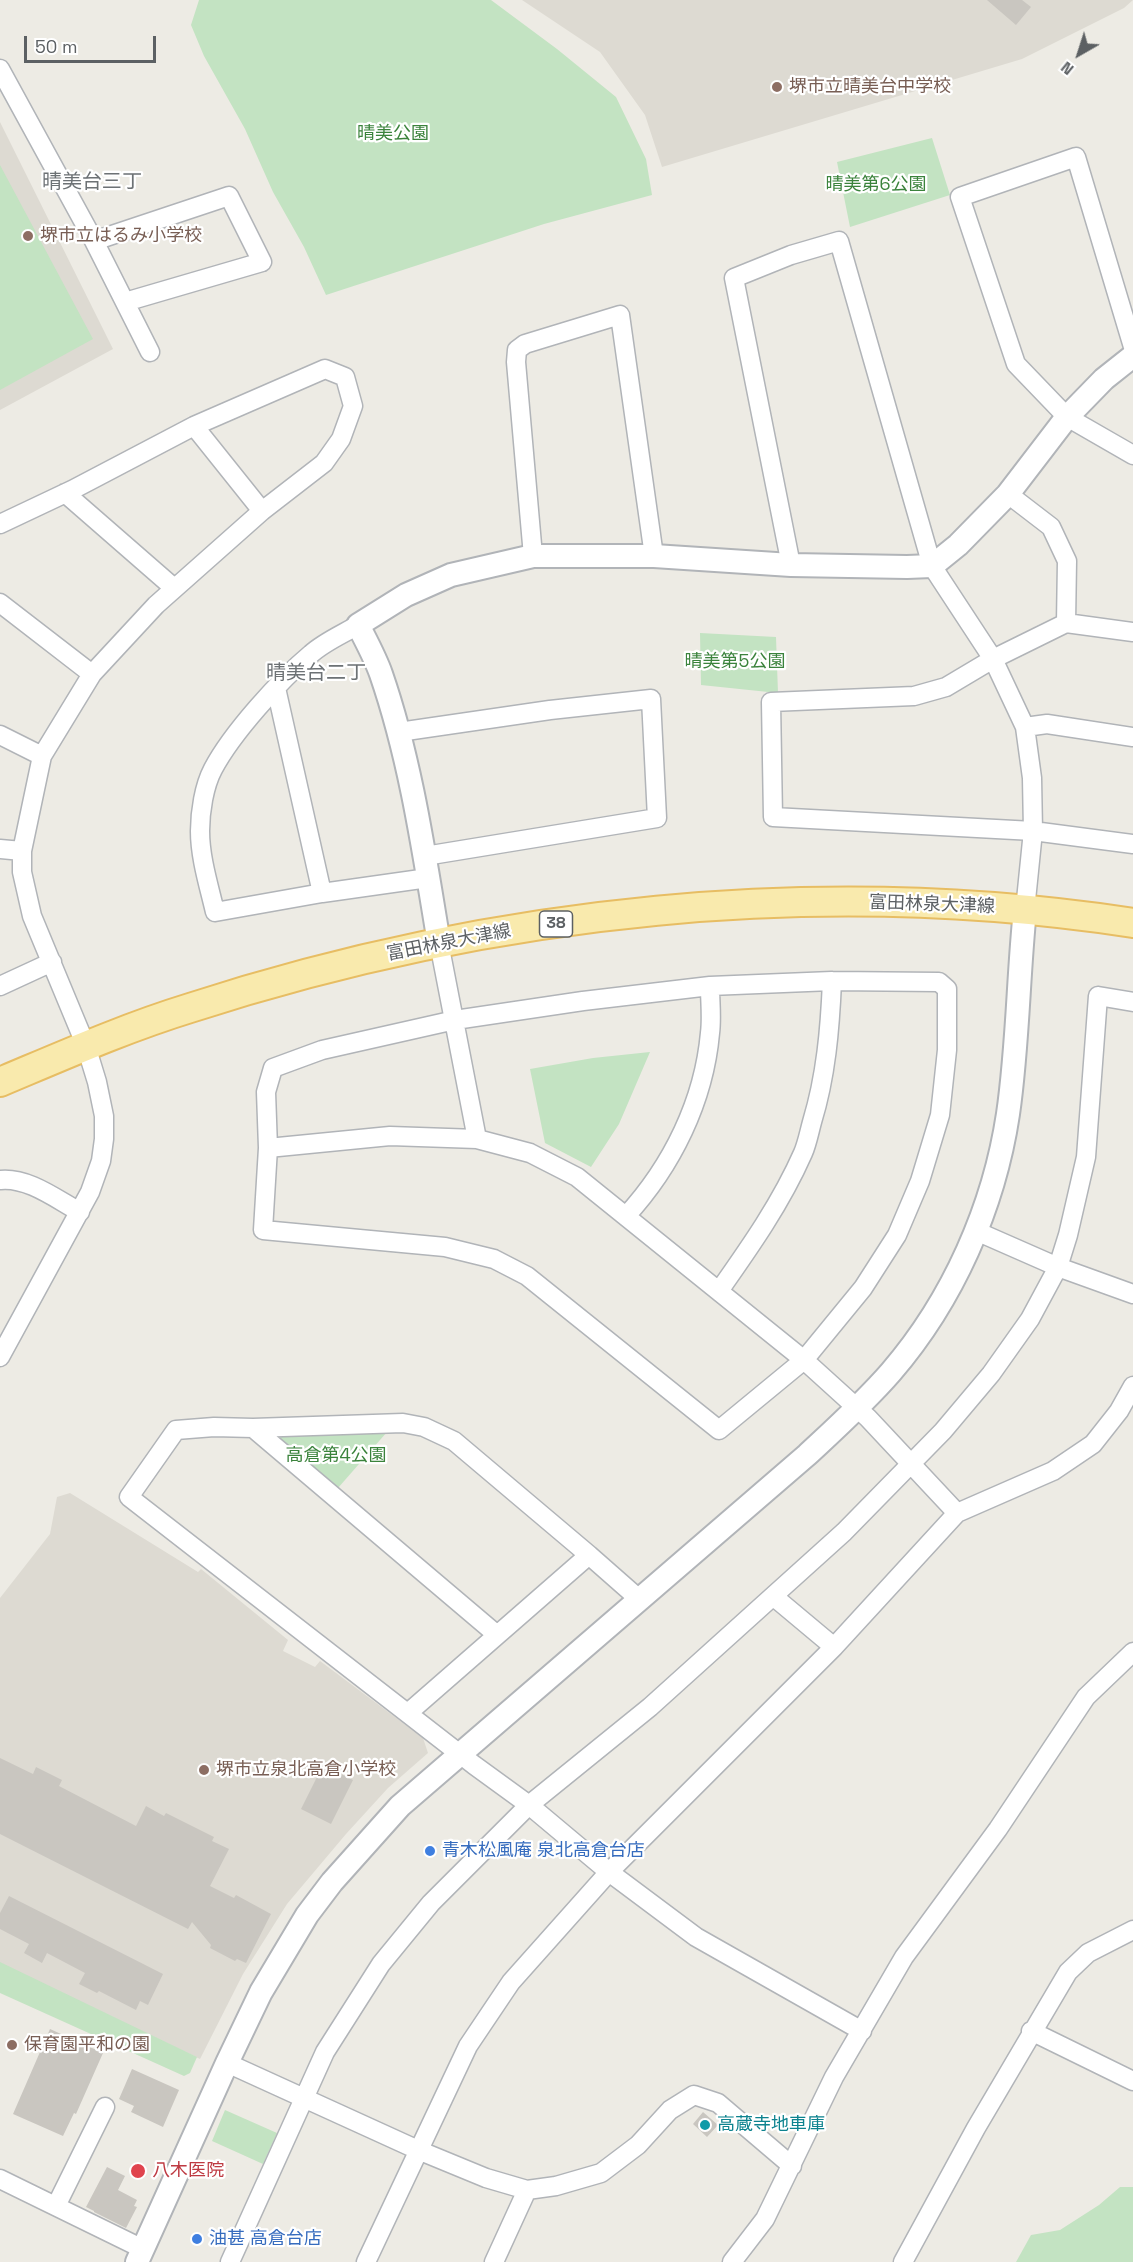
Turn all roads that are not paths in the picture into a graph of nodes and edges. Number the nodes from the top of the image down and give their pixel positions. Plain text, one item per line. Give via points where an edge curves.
1 (0, 69) edge
2 (94, 241) junction
3 (125, 303) junction
4 (1133, 347) edge
5 (150, 352) dead end
6 (1133, 356) edge
7 (1067, 417) junction
8 (194, 426) junction
9 (1133, 455) edge
10 (65, 493) junction
11 (1008, 494) junction
12 (262, 511) junction
13 (0, 524) edge
14 (533, 556) junction
15 (654, 556) junction
16 (791, 565) junction
17 (932, 566) junction
18 (174, 588) junction
19 (0, 603) edge
20 (1066, 623) junction
21 (358, 625) junction
22 (1133, 632) edge
23 (993, 659) junction
24 (92, 674) junction
25 (276, 688) junction
26 (1025, 727) junction
27 (399, 732) junction
28 (0, 735) edge
29 (1133, 737) edge
30 (42, 756) junction
31 (1033, 831) junction
32 (1133, 844) edge
33 (0, 849) edge
34 (22, 851) junction
35 (427, 867) junction
36 (321, 893) junction
37 (1025, 910) junction
38 (1133, 923) edge
39 (439, 943) junction
40 (52, 962) junction
41 (832, 981) junction
42 (0, 986) edge
43 (710, 986) junction
44 (1133, 1002) edge
45 (455, 1020) junction
46 (86, 1046) junction
47 (0, 1082) edge
48 (477, 1139) junction
49 (268, 1148) junction
50 (0, 1180) edge
51 (80, 1212) junction
52 (627, 1216) junction
53 (976, 1231) junction
54 (1058, 1267) junction
55 (719, 1291) junction
56 (1133, 1294) edge
57 (0, 1357) edge
58 (804, 1360) junction
59 (1133, 1386) edge
60 (858, 1408) junction
61 (253, 1428) junction
62 (912, 1464) junction
63 (957, 1513) junction
64 (589, 1555) junction
65 (773, 1596) junction
66 (639, 1599) junction
67 (496, 1634) junction
68 (834, 1647) junction
69 (1133, 1652) edge
70 (408, 1713) junction
71 (459, 1753) junction
72 (529, 1805) junction
73 (609, 1872) junction
74 (1133, 1930) edge
75 (862, 2031) junction
76 (1031, 2031) junction
77 (227, 2062) junction
78 (1133, 2081) edge
79 (304, 2097) junction
80 (105, 2107) dead end
81 (418, 2150) junction
82 (792, 2166) junction
83 (0, 2179) edge
84 (527, 2190) junction
85 (56, 2206) junction
86 (140, 2256) edge
87 (230, 2262) edge
88 (366, 2262) edge
89 (494, 2262) edge
90 (732, 2262) edge
91 (903, 2262) edge

1 - 2 street
2 - 3 street
2 - 3 street via 229,196 262,262
3 - 5 street
4 - 7 street via 1076,157 960,197 1016,364
6 - 7 street
7 - 9 street
7 - 11 street
8 - 10 street
8 - 12 street
8 - 12 street via 326,369 345,377 352,406 341,439 324,463
10 - 13 street
10 - 18 street
11 - 17 street
11 - 20 street via 1051,527 1067,561
12 - 18 street
14 - 15 street
14 - 15 street via 517,350 620,315
14 - 21 street via 452,575 406,596
15 - 16 street
16 - 17 street
16 - 17 street via 734,278 839,241
17 - 23 street
18 - 24 street
19 - 24 street
20 - 22 street
20 - 23 street
21 - 25 street via 312,652
21 - 27 street via 381,672
23 - 26 street
23 - 31 street via 946,687 914,696 771,702 773,817
24 - 30 street
25 - 36 street
25 - 36 street via 241,728 213,770 200,832 205,868 215,912
26 - 29 street via 1047,724
26 - 31 street via 1032,778
27 - 35 street
27 - 35 street via 651,699 657,818
28 - 30 street
30 - 34 street
31 - 32 street
31 - 37 street
33 - 34 street
34 - 40 street via 22,872 32,916
35 - 36 street
35 - 39 street
37 - 38 main road, 富田林泉大津線 / 38
37 - 39 main road, 富田林泉大津線 / 38 via 878,902 755,904 646,911
37 - 53 street via 1008,1114
39 - 45 street
39 - 46 main road, 富田林泉大津線 / 38 via 332,967 189,1008
40 - 42 street
40 - 46 street
41 - 43 street
41 - 55 street via 830,1033 821,1093 804,1151 765,1225
41 - 58 street via 939,982 947,988 947,1050 940,1115 920,1181 897,1235 863,1288
43 - 45 street
43 - 52 street via 710,1033 701,1086 686,1128 647,1194
44 - 54 street via 1098,996 1086,1157
45 - 48 street
45 - 49 street via 322,1050 273,1068 266,1092
46 - 47 main road, 富田林泉大津線 / 38
46 - 51 street via 104,1116 104,1138 101,1161
48 - 49 street via 390,1136
48 - 52 street via 530,1153 568,1172
49 - 58 street via 263,1230 416,1243 494,1259 527,1276 719,1430
50 - 51 street via 31,1185
51 - 57 street
52 - 55 street
53 - 54 street
53 - 60 street via 925,1328
54 - 56 street
54 - 62 street via 1030,1319 991,1374
55 - 58 street
58 - 60 street
59 - 63 street via 1092,1444 1053,1471
60 - 62 street
60 - 66 street
61 - 64 street via 403,1423 424,1427 454,1441
61 - 67 street
61 - 70 street via 176,1430 129,1497
62 - 63 street
62 - 65 street
63 - 68 street
64 - 66 street
64 - 67 street
65 - 68 street
65 - 72 street via 650,1707
66 - 71 street
67 - 70 street
68 - 73 street
69 - 75 street via 1086,1697 998,1829 904,1957
70 - 71 street
71 - 72 street
71 - 77 street via 400,1806 313,1907 261,1992
72 - 73 street
72 - 79 street via 431,1903 381,1964 325,2052
73 - 75 street via 696,1937
73 - 81 street via 511,1982 468,2046
74 - 76 street via 1081,1959 1068,1972
75 - 82 street via 834,2077
76 - 78 street
76 - 91 street
77 - 79 street
77 - 86 street
79 - 81 street
79 - 87 street
80 - 85 street
81 - 84 street
81 - 88 street
82 - 84 street via 718,2103 694,2095 670,2110 638,2145 601,2173
82 - 90 street via 765,2219
83 - 85 street
84 - 89 street
85 - 86 street

